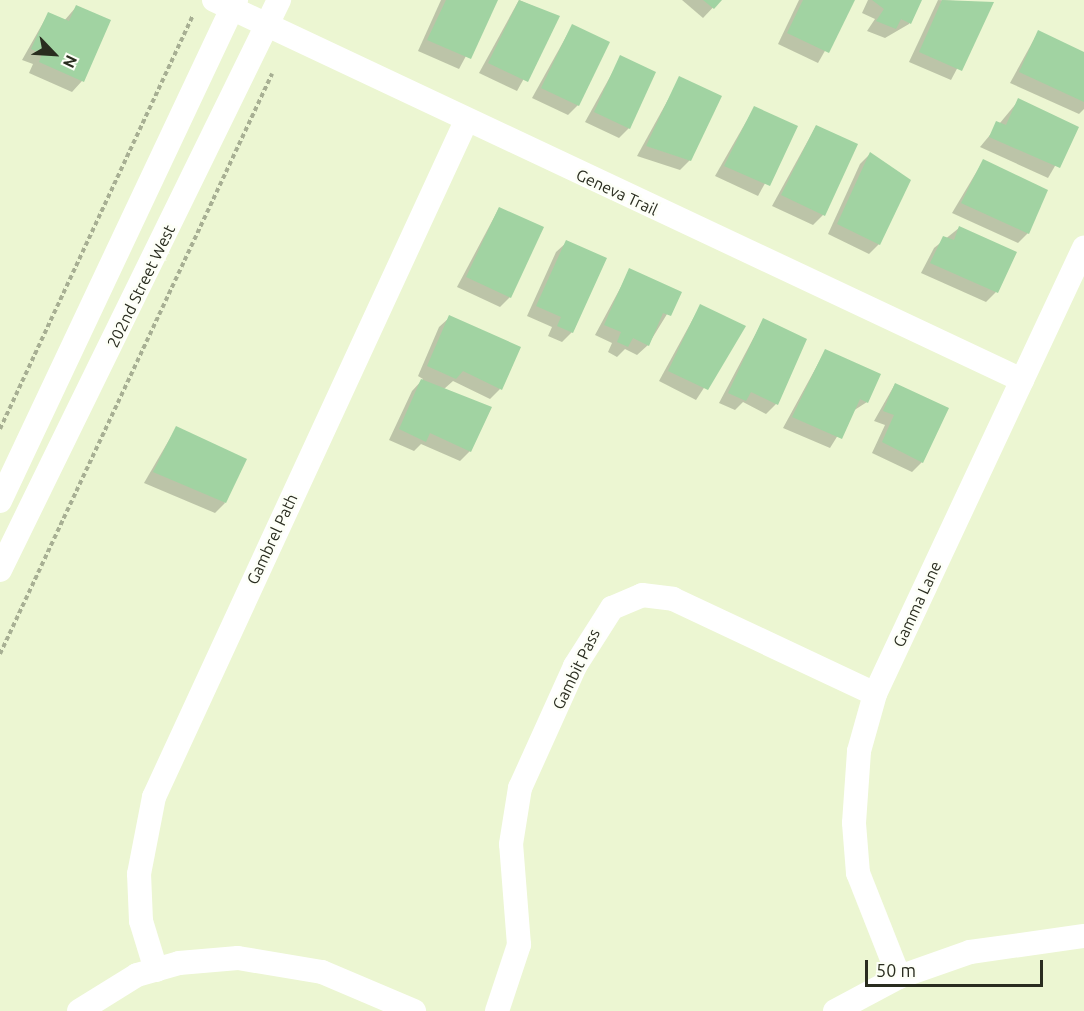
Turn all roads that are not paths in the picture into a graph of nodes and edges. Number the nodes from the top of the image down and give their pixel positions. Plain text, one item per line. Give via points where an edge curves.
1 (279, 0) edge
2 (227, 3) edge
3 (267, 25) junction
4 (466, 121) junction
5 (1084, 248) edge
6 (1022, 380) junction
7 (0, 501) edge
8 (0, 570) edge
9 (875, 694) junction
10 (1084, 936) edge
11 (156, 970) junction
12 (899, 977) junction
13 (79, 1011) edge
14 (414, 1011) edge
15 (497, 1011) edge
16 (835, 1011) edge

1 - 3 street, 202nd Street West
2 - 3 street, Geneva Trail
2 - 7 street
3 - 4 street, Geneva Trail
3 - 8 street, 202nd Street West
4 - 6 street, Geneva Trail
4 - 11 street, Gambrel Path via 154,797 139,874 141,921
5 - 6 street, Gamma Lane
6 - 9 street, Gamma Lane
9 - 12 street, Gamma Lane via 855,775 856,851 864,895
9 - 15 street, Gambit Pass via 673,599 642,595 612,608 575,666 520,788 511,833 519,945
10 - 12 street via 970,952
11 - 13 street
11 - 14 street via 208,960 268,958 322,972
12 - 16 street

